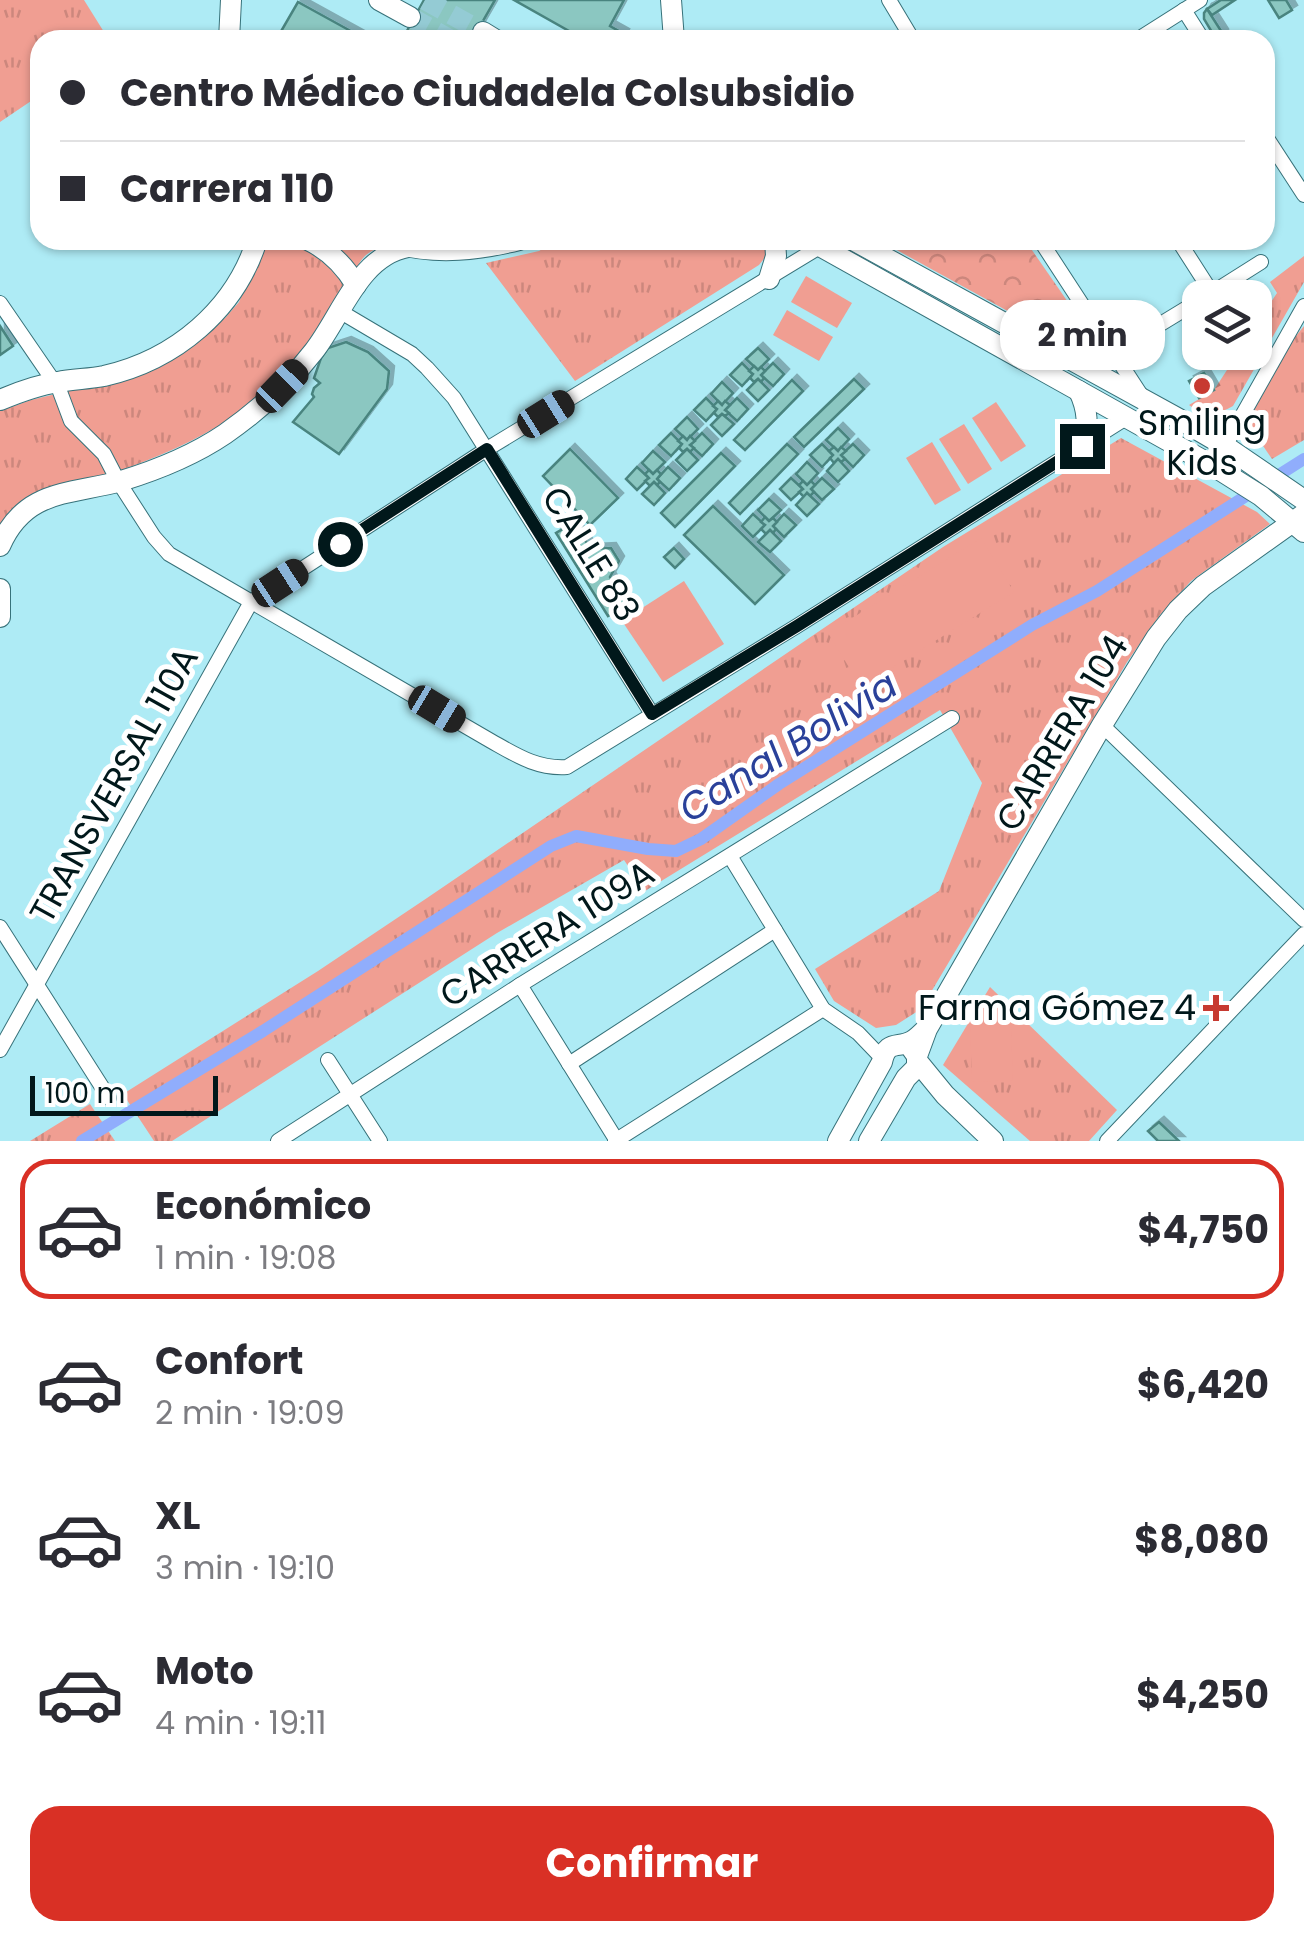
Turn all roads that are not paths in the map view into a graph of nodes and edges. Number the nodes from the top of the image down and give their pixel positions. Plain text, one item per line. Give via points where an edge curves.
1 (231, 0) edge
2 (379, 0) edge
3 (672, 0) edge
4 (889, 0) edge
5 (1200, 0) edge
6 (1184, 10) junction
7 (412, 11) tunnel mouth
8 (230, 30) edge
9 (674, 30) edge
10 (908, 30) edge
11 (1153, 30) edge
12 (1197, 30) edge
13 (1275, 150) edge
14 (1304, 194) edge
15 (254, 250) edge
16 (324, 250) edge
17 (392, 250) edge
18 (776, 250) edge
19 (810, 250) edge
20 (835, 250) edge
21 (881, 250) edge
22 (1046, 250) edge
23 (1182, 250) edge
24 (1261, 262) dead end
25 (768, 279) junction
26 (1195, 280) edge
27 (1233, 280) edge
28 (356, 285) junction
29 (0, 303) edge
30 (1304, 306) edge
31 (341, 312) junction
32 (1182, 312) edge
33 (1113, 353) junction
34 (55, 382) junction
35 (1079, 392) junction
36 (1144, 399) junction
37 (0, 400) edge
38 (1126, 418) junction
39 (1082, 446) junction
40 (1225, 446) junction
41 (487, 449) junction
42 (118, 482) junction
43 (1304, 500) edge
44 (1300, 522) edge
45 (0, 546) edge
46 (0, 589) edge
47 (251, 602) junction
48 (0, 617) edge
49 (652, 714) junction
50 (952, 718) dead end
51 (1102, 725) junction
52 (730, 856) junction
53 (1304, 920) edge
54 (0, 928) edge
55 (774, 930) junction
56 (1304, 934) edge
57 (37, 982) junction
58 (520, 985) junction
59 (822, 1009) junction
60 (858, 1033) junction
61 (0, 1050) edge
62 (328, 1060) dead end
63 (882, 1060) junction
64 (909, 1060) junction
65 (569, 1064) junction
66 (351, 1095) junction
67 (109, 1098) dead end
68 (278, 1141) edge
69 (380, 1141) edge
70 (616, 1141) edge
71 (838, 1141) edge
72 (869, 1141) edge
73 (993, 1141) edge
74 (1106, 1141) edge

1 - 8 street
2 - 7 street
3 - 9 street
4 - 10 street
5 - 6 street
6 - 11 street
6 - 12 street
13 - 14 street
15 - 34 street via 225,304 197,332 153,359
16 - 28 street
17 - 28 street
18 - 25 street
19 - 25 street
20 - 35 street
21 - 36 street
22 - 33 street
23 - 26 street
24 - 27 street
25 - 41 street
28 - 31 street
29 - 34 street
30 - 40 street
31 - 41 street, CALLE 83 via 427,368
31 - 42 street via 302,366 238,424 184,457
32 - 33 street
33 - 36 street
34 - 37 street
34 - 42 street via 71,422 97,445
35 - 38 street
35 - 39 street via 1088,418
36 - 40 street
38 - 39 street
38 - 44 street
39 - 49 street
40 - 43 street
41 - 47 street
41 - 49 street, CALLE 83
42 - 45 street via 44,499 14,520
42 - 47 street via 160,545
44 - 51 street, CARRERA 104 via 1178,610
46 - 48 street
47 - 49 street via 522,759 550,768 567,767
47 - 57 street, TRANSVERSAL 110A
50 - 52 street, CARRERA 109A
51 - 53 street
51 - 64 street, CARRERA 104
52 - 55 street
52 - 58 street, CARRERA 109A
54 - 57 street
55 - 59 street
55 - 65 street
56 - 74 street
57 - 61 street, TRANSVERSAL 110A
57 - 67 street
58 - 65 street
58 - 66 street, CARRERA 109A
59 - 60 street
59 - 70 street
60 - 63 street
60 - 64 street
62 - 66 street
63 - 64 street, CARRERA 104 via 888,1048
63 - 64 street via 890,1076
63 - 71 street, CARRERA 104
64 - 72 street, CARRERA 104
64 - 73 street
65 - 70 street
66 - 68 street, CARRERA 109A
66 - 69 street

